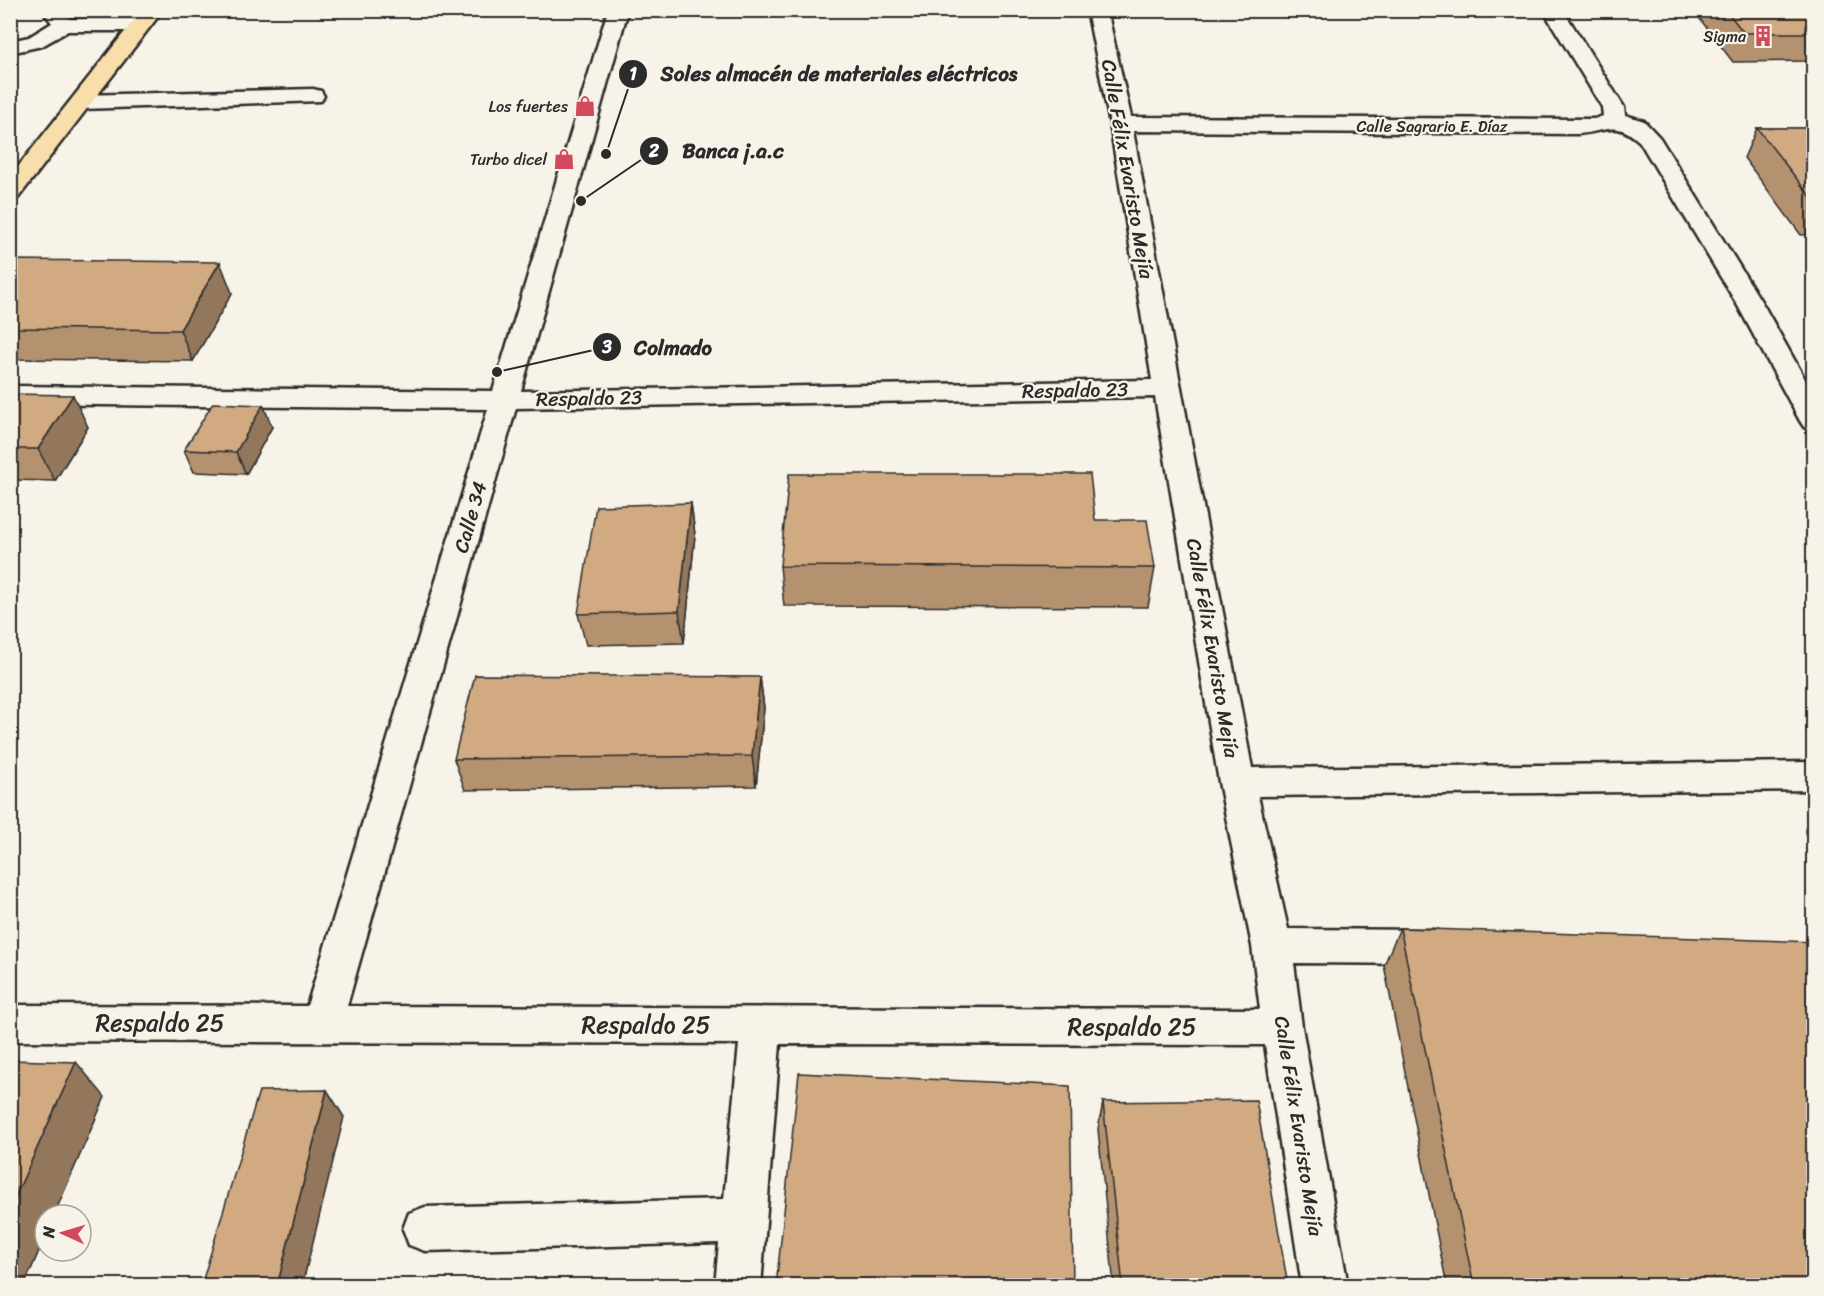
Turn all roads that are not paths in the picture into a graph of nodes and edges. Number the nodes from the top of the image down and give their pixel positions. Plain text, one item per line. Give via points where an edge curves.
1 (618, 10) edge
2 (1097, 10) edge
3 (1552, 10) edge
4 (58, 18) edge
5 (147, 18) edge
6 (10, 47) edge
7 (313, 96) dead end
8 (82, 102) junction
9 (1615, 119) junction
10 (1121, 124) junction
11 (12, 190) edge
12 (1167, 388) junction
13 (10, 395) edge
14 (504, 400) junction
15 (1814, 421) edge
16 (1814, 776) edge
17 (1237, 782) junction
18 (1272, 946) junction
19 (1471, 947) edge
20 (10, 1023) edge
21 (322, 1024) junction
22 (761, 1025) junction
23 (1282, 1027) junction
24 (744, 1220) junction
25 (425, 1229) dead end
26 (738, 1286) edge
27 (1325, 1286) edge

1 - 14 street, Calle 34
2 - 10 street, Calle Félix Evaristo Mejía
3 - 9 street via 1613,107
4 - 5 street
4 - 6 street via 35,42
5 - 8 main road
7 - 8 street
8 - 11 main road
9 - 10 street, Calle Sagrario E. Díaz via 1576,128
9 - 15 street via 1635,126 1649,138 1751,306
10 - 12 street, Calle Félix Evaristo Mejía
12 - 14 street, Respaldo 23
12 - 17 street, Calle Félix Evaristo Mejía
13 - 14 street, Respaldo 23
14 - 21 street, Calle 34
16 - 17 street
17 - 18 street, Calle Félix Evaristo Mejía
18 - 19 street
18 - 23 street, Calle Félix Evaristo Mejía
20 - 21 street, Respaldo 25
21 - 22 street, Respaldo 25
22 - 23 street, Respaldo 25
22 - 24 street
23 - 27 street, Calle Félix Evaristo Mejía
24 - 25 street
24 - 26 street

